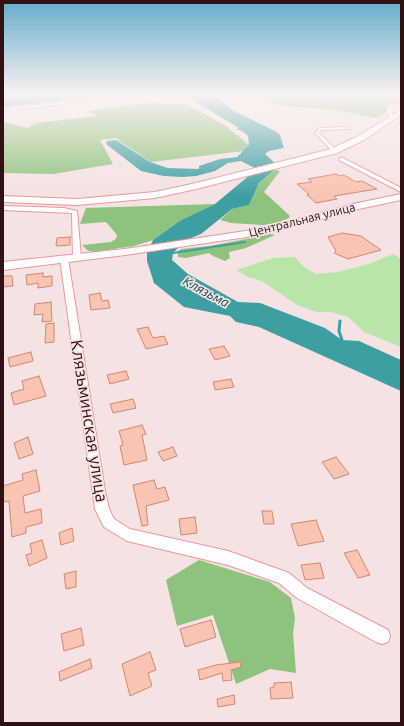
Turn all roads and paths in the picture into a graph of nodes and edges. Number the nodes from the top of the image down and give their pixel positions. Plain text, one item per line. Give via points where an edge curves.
1 (348, 128) dead end
2 (376, 128) edge
3 (334, 151) junction
4 (341, 159) dead end
5 (401, 190) edge
6 (401, 198) edge
7 (3, 200) edge
8 (3, 208) edge
9 (77, 258) junction
10 (64, 260) junction
11 (3, 266) edge
12 (382, 636) dead end

1 - 3 street via 319,129 317,133
2 - 3 street
3 - 7 street via 150,195 77,202
4 - 5 street
6 - 9 street, Центральная улица via 353,207 260,232
8 - 9 street via 75,212
9 - 10 street
10 - 11 street
10 - 12 street, Клязьминская улица via 102,509 109,524 127,535 228,558 284,578 302,593

